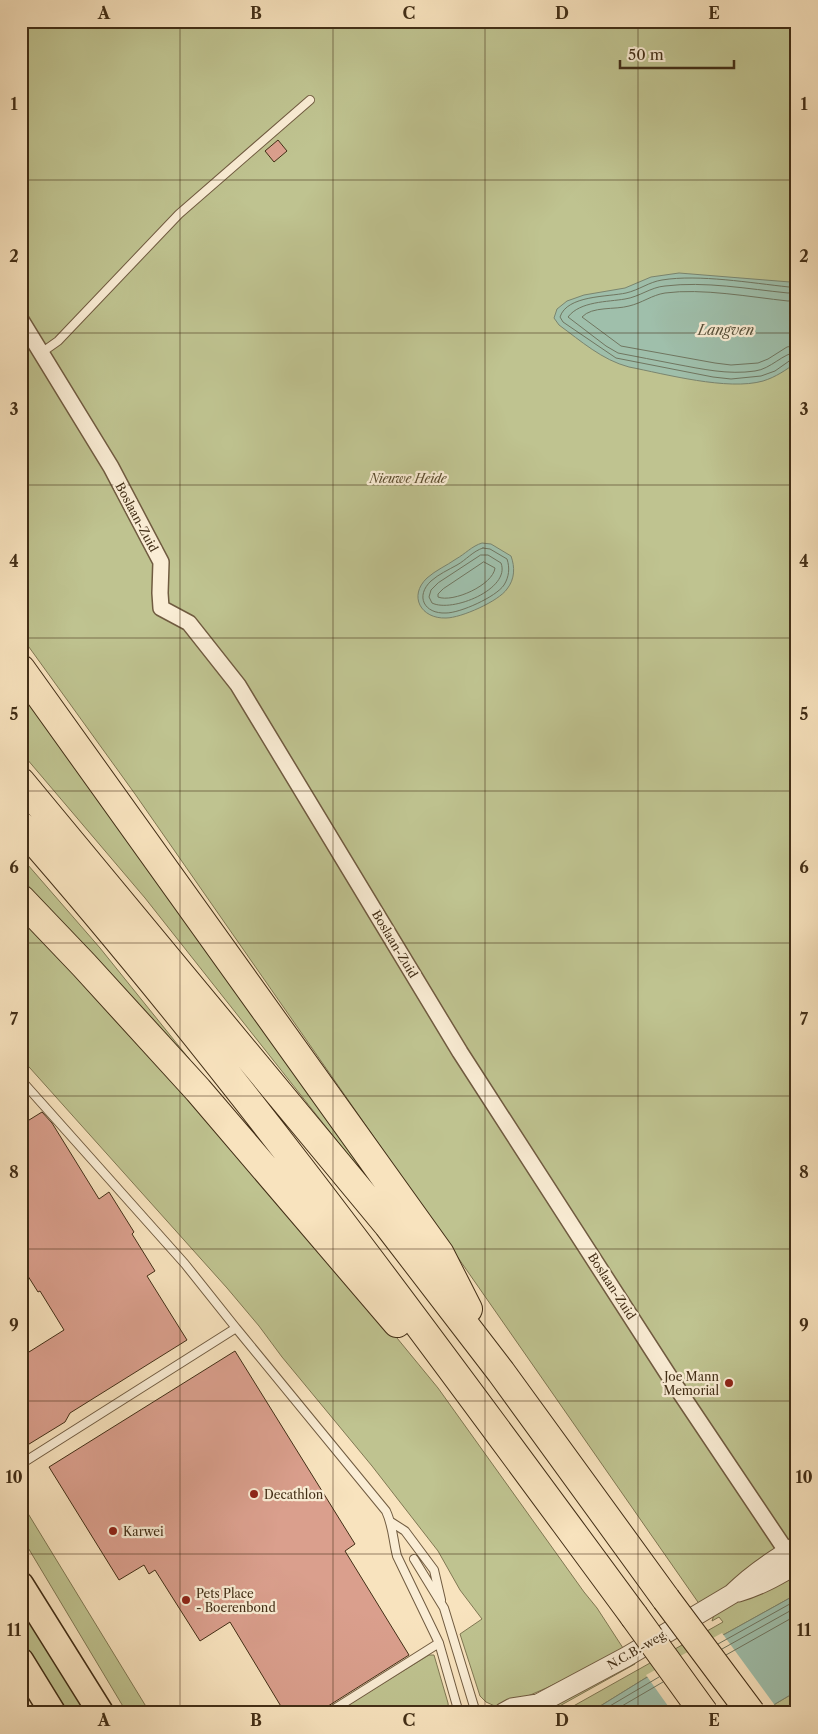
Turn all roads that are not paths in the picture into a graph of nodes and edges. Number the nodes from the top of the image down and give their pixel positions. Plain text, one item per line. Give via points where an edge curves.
1 (310, 100) dead end
2 (21, 320) edge
3 (42, 353) junction
4 (21, 669) edge
5 (21, 782) edge
6 (21, 826) edge
7 (21, 899) edge
8 (21, 1080) edge
9 (236, 1328) junction
10 (502, 1372) junction
11 (471, 1396) junction
12 (21, 1464) edge
13 (391, 1522) junction
14 (794, 1556) edge
15 (414, 1559) dead end
16 (21, 1585) edge
17 (444, 1608) junction
18 (439, 1643) junction
19 (21, 1661) edge
20 (533, 1708) edge
21 (53, 1713) edge
22 (102, 1713) edge
23 (328, 1713) edge
24 (459, 1713) edge
25 (476, 1713) edge
26 (503, 1713) edge
27 (704, 1713) edge
28 (751, 1713) edge

1 - 3 lane via 179,214 58,341
2 - 3 street, Boslaan-Zuid
3 - 14 street, Boslaan-Zuid via 161,562 161,608 188,624 238,685 460,1052 669,1376
4 - 10 highway via 440,1254
5 - 10 highway via 388,1225
6 - 11 highway via 231,1079
7 - 11 highway via 198,1090 388,1314
8 - 9 lane via 185,1264
9 - 12 lane
9 - 13 lane via 386,1511
10 - 28 highway, bridge
11 - 27 highway, bridge
13 - 17 lane via 405,1531 434,1570
13 - 18 lane via 397,1556
14 - 20 street, N.C.B.-weg via 747,1580 732,1594
15 - 17 lane
16 - 22 main road
17 - 25 lane
18 - 23 lane
18 - 24 lane
19 - 21 main road
20 - 26 street, N.C.B.-weg via 512,1708

